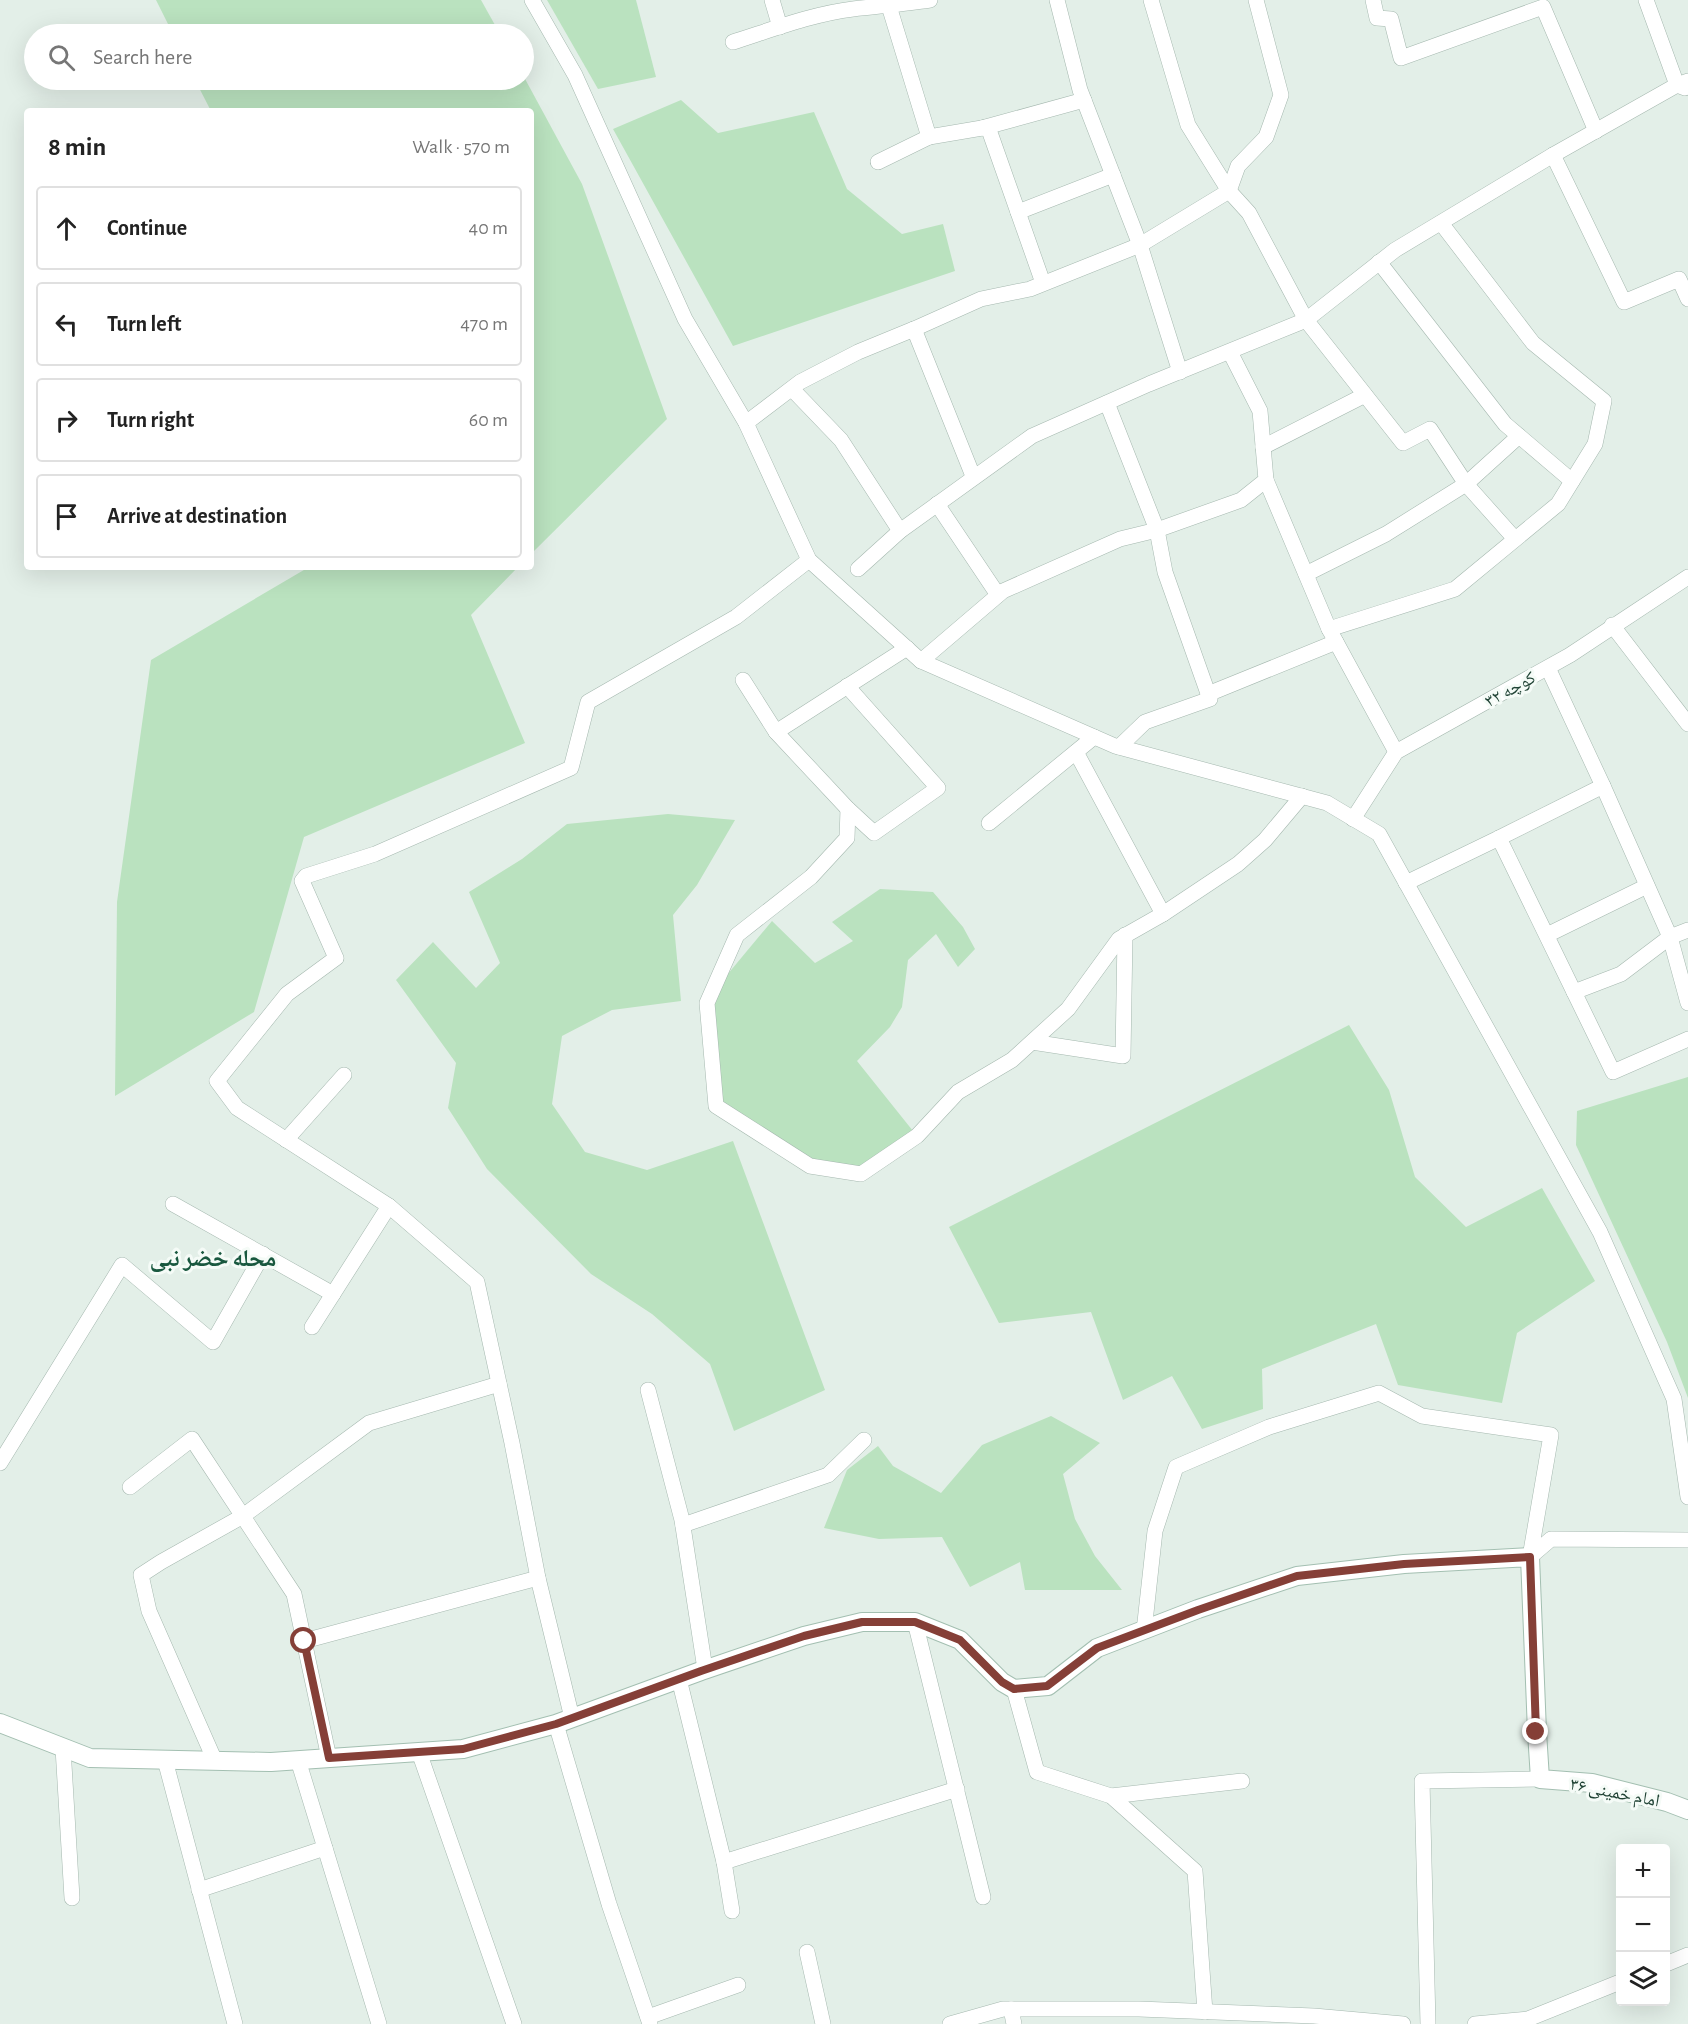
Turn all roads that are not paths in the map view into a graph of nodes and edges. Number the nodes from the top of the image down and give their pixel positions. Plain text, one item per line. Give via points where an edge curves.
1 (531, 0) edge
2 (772, 0) edge
3 (930, 0) edge
4 (1057, 0) edge
5 (1151, 0) edge
6 (1256, 0) edge
7 (1373, 0) edge
8 (1646, 0) edge
9 (850, 4) edge
10 (1544, 4) edge
11 (889, 6) junction
12 (780, 27) junction
13 (733, 42) dead end
14 (1684, 85) edge
15 (1084, 100) junction
16 (982, 128) junction
17 (1596, 130) junction
18 (929, 137) junction
19 (1553, 155) junction
20 (878, 162) dead end
21 (1113, 175) junction
22 (1229, 191) junction
23 (1018, 212) junction
24 (1440, 223) junction
25 (1140, 245) junction
26 (1379, 262) junction
27 (1043, 283) junction
28 (1688, 299) edge
29 (1306, 320) junction
30 (914, 329) junction
31 (1230, 352) junction
32 (1180, 372) junction
33 (792, 389) junction
34 (1365, 395) junction
35 (1107, 403) junction
36 (746, 423) junction
37 (1519, 436) junction
38 (1263, 447) junction
39 (973, 477) junction
40 (1266, 480) junction
41 (1572, 481) junction
42 (1466, 484) junction
43 (937, 504) junction
44 (1157, 530) junction
45 (900, 531) junction
46 (1515, 539) junction
47 (809, 560) junction
48 (858, 569) dead end
49 (1306, 574) junction
50 (1688, 577) edge
51 (998, 595) junction
52 (1612, 626) junction
53 (1333, 636) junction
54 (907, 648) junction
55 (921, 661) junction
56 (1548, 668) junction
57 (743, 680) dead end
58 (847, 686) junction
59 (1208, 694) junction
60 (1685, 715) edge
61 (776, 732) junction
62 (1094, 737) junction
63 (1119, 747) junction
64 (1076, 752) junction
65 (1396, 752) junction
66 (1603, 786) junction
67 (1302, 796) junction
68 (848, 809) junction
69 (1353, 819) junction
70 (989, 823) dead end
71 (1499, 838) junction
72 (1406, 883) junction
73 (1647, 886) junction
74 (1163, 914) junction
75 (1688, 930) edge
76 (1125, 935) junction
77 (1547, 935) junction
78 (1670, 937) junction
79 (1574, 992) junction
80 (1688, 1003) edge
81 (1688, 1039) edge
82 (1032, 1042) junction
83 (344, 1076) dead end
84 (286, 1140) junction
85 (173, 1204) dead end
86 (389, 1206) junction
87 (263, 1254) junction
88 (333, 1294) junction
89 (312, 1327) dead end
90 (499, 1384) junction
91 (648, 1390) dead end
92 (864, 1440) dead end
93 (0, 1463) edge
94 (130, 1487) dead end
95 (1688, 1497) edge
96 (243, 1516) junction
97 (683, 1525) junction
98 (1688, 1540) edge
99 (1530, 1557) junction
100 (538, 1578) junction
101 (915, 1622) junction
102 (1144, 1631) junction
103 (304, 1641) junction
104 (705, 1669) junction
105 (679, 1679) junction
106 (1014, 1689) junction
107 (564, 1721) junction
108 (0, 1723) edge
109 (63, 1748) junction
110 (419, 1752) junction
111 (329, 1758) junction
112 (165, 1760) junction
113 (298, 1760) junction
114 (215, 1761) junction
115 (1540, 1779) junction
116 (1242, 1781) dead end
117 (957, 1790) junction
118 (1112, 1796) junction
119 (1688, 1810) edge
120 (325, 1848) junction
121 (724, 1862) junction
122 (199, 1890) junction
123 (983, 1897) dead end
124 (72, 1898) dead end
125 (732, 1911) dead end
126 (807, 1952) dead end
127 (1688, 1955) edge
128 (1670, 1962) edge
129 (1616, 1984) edge
130 (738, 1985) dead end
131 (1204, 2012) junction
132 (1013, 2017) edge
133 (1094, 2017) edge
134 (1251, 2019) edge
135 (649, 2020) edge
136 (235, 2024) edge
137 (379, 2024) edge
138 (514, 2024) edge
139 (823, 2024) edge
140 (950, 2024) edge
141 (1403, 2024) edge
142 (1428, 2024) edge
143 (1474, 2024) edge

1 - 36 street via 575,75 685,319
2 - 12 street
3 - 11 street
4 - 15 street
5 - 22 street via 1188,125
6 - 22 street via 1281,95 1266,137 1238,166
7 - 10 street via 1377,18 1391,19 1401,58
8 - 14 street
9 - 11 street
9 - 12 street
10 - 17 street
11 - 18 street
12 - 13 street
14 - 17 street
15 - 16 street
15 - 21 street
16 - 18 street
16 - 23 street via 988,127
17 - 19 street
18 - 20 street
19 - 24 street
19 - 28 street via 1624,302 1679,279
21 - 23 street
21 - 25 street
22 - 25 street
22 - 29 street via 1249,213
23 - 27 street
24 - 26 street
24 - 41 street via 1533,343 1604,401 1595,444
25 - 27 street
25 - 32 street
26 - 29 street
26 - 37 street via 1505,424
27 - 30 street via 981,299
29 - 31 street
29 - 34 street
30 - 33 street via 858,352
30 - 39 street
31 - 32 street
31 - 38 street via 1260,411
32 - 35 street
33 - 36 street
33 - 45 street via 841,440
34 - 38 street
34 - 42 street via 1403,443 1430,429
35 - 39 street via 1032,436
35 - 44 street
36 - 47 street
37 - 41 street
37 - 42 street
38 - 40 street
39 - 43 street
40 - 44 street via 1241,500
40 - 49 street
41 - 46 street via 1558,504
42 - 46 street
42 - 49 street via 1386,534
43 - 45 street
43 - 51 street
44 - 51 street via 1120,539
44 - 59 street via 1165,572
45 - 48 street
46 - 53 street via 1455,589
47 - 54 street
47 - 84 street via 736,617 588,702 571,768 375,854 306,876 302,881 336,958 287,993 217,1080 237,1108
49 - 53 street
50 - 52 street, کوچه ۳۲
51 - 55 street
52 - 56 street, کوچه ۳۲
52 - 60 street
53 - 59 street
53 - 65 street
54 - 55 street
54 - 58 street
55 - 62 street
56 - 65 street, کوچه ۳۲
56 - 66 street
57 - 61 street
58 - 61 street
58 - 68 street via 938,788 874,833
59 - 63 street via 1210,699 1145,722
61 - 68 street
62 - 63 street
62 - 64 street
63 - 67 street
64 - 70 street
64 - 74 street
65 - 69 street, کوچه ۳۲
66 - 71 street
66 - 73 street
67 - 69 street via 1327,803
67 - 74 street via 1265,840 1238,864
68 - 82 street via 847,838 811,877 737,935 707,1003 716,1106 810,1166 861,1174 917,1136 958,1092 1012,1060
69 - 72 street via 1379,834
71 - 72 street
71 - 77 street
72 - 95 street via 1600,1232 1674,1399
73 - 77 street
73 - 78 street
74 - 76 street
75 - 78 street
76 - 82 street via 1068,1009
76 - 82 street via 1123,1056
77 - 79 street
78 - 79 street via 1621,974
78 - 80 street
79 - 81 street via 1613,1072
83 - 84 street
84 - 86 street
85 - 87 street
86 - 88 street
86 - 90 street via 477,1282
87 - 88 street
87 - 93 street via 213,1342 122,1265
88 - 89 street
90 - 96 street via 369,1423
90 - 100 street
91 - 97 street
92 - 97 street via 828,1475
94 - 96 street via 192,1439
96 - 103 street via 294,1594
96 - 114 street via 141,1575 150,1611
97 - 104 street
98 - 99 street via 1551,1539
99 - 102 street via 1404,1564 1297,1576
99 - 102 street via 1551,1435 1422,1416 1379,1393 1269,1427 1176,1467 1155,1531
99 - 115 street
100 - 103 street
100 - 107 street
101 - 104 street via 862,1622 804,1636
101 - 106 street via 960,1640
101 - 117 street
102 - 106 street via 1097,1648 1047,1686
103 - 111 street
104 - 105 street
105 - 107 street
105 - 121 street
106 - 118 street via 1036,1772
107 - 110 street via 463,1749
107 - 135 street via 609,1904
108 - 109 street
109 - 112 street via 90,1758
109 - 124 street
110 - 111 street
110 - 138 street
111 - 113 street
112 - 114 street
112 - 122 street
113 - 114 street
113 - 120 street
115 - 119 street, ۳۶ امام خمینی via 1592,1784
115 - 142 street via 1422,1781
116 - 118 street
117 - 121 street
117 - 123 street
118 - 131 street via 1195,1871
120 - 122 street
120 - 137 street
121 - 125 street
122 - 136 street
126 - 139 street
127 - 128 street
129 - 143 street via 1528,2019
130 - 135 street
131 - 133 street
131 - 134 street
132 - 133 street
132 - 140 street via 1003,2009
134 - 141 street via 1314,2016

